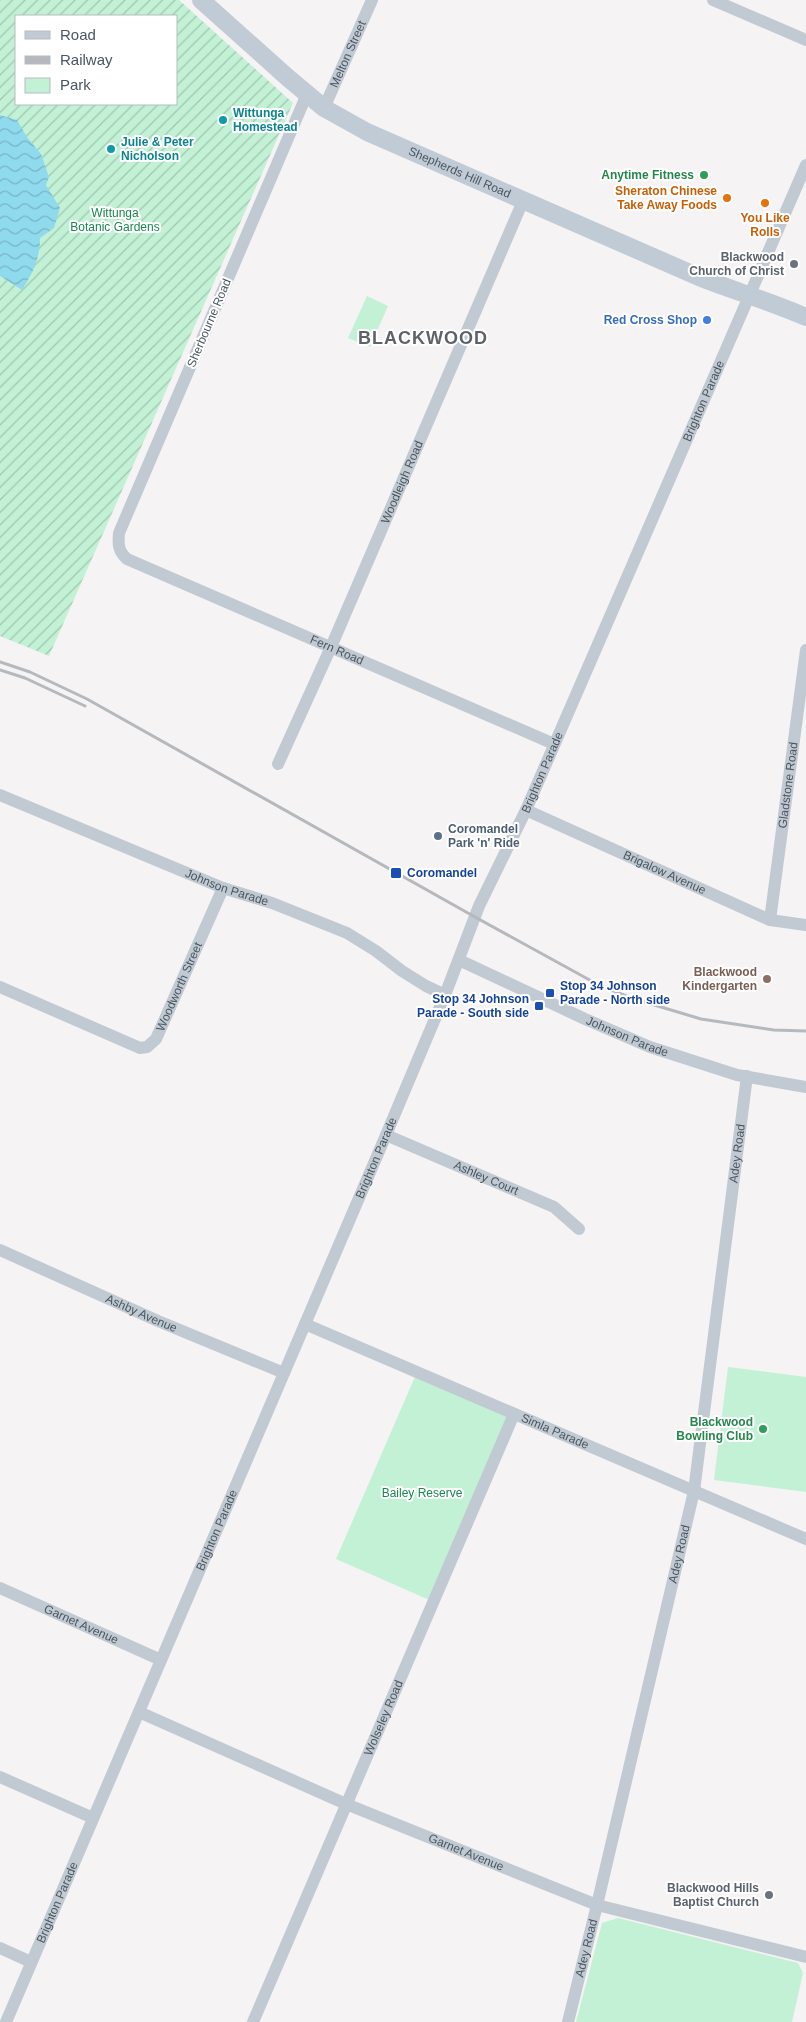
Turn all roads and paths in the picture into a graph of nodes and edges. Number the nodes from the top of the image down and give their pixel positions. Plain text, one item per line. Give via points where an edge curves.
1 (201, 0) edge
2 (372, 0) edge
3 (713, 0) edge
4 (806, 40) edge
5 (307, 94) junction
6 (324, 108) junction
7 (806, 165) edge
8 (522, 201) junction
9 (749, 296) junction
10 (806, 317) edge
11 (806, 327) edge
12 (121, 553) joint
13 (331, 648) junction
14 (806, 650) edge
15 (554, 744) junction
16 (278, 764) dead end
17 (0, 795) edge
18 (526, 810) junction
19 (223, 888) junction
20 (770, 920) junction
21 (806, 925) edge
22 (459, 960) junction
23 (0, 987) edge
24 (445, 995) junction
25 (747, 1076) junction
26 (806, 1087) edge
27 (386, 1135) junction
28 (579, 1229) dead end
29 (0, 1250) edge
30 (305, 1324) junction
31 (284, 1373) junction
32 (514, 1414) junction
33 (694, 1491) junction
34 (806, 1540) edge
35 (0, 1588) edge
36 (161, 1660) junction
37 (139, 1712) junction
38 (0, 1777) edge
39 (346, 1804) junction
40 (93, 1818) junction
41 (598, 1905) junction
42 (0, 1948) edge
43 (806, 1957) edge
44 (32, 1962) junction
45 (6, 2022) edge
46 (253, 2022) edge
47 (568, 2022) edge

1 - 5 main road, Shepherds Hill Road
2 - 6 street, Melton Street
3 - 4 street
5 - 6 main road, Shepherds Hill Road
5 - 12 street, Sherbourne Road via 119,533
6 - 8 main road, Shepherds Hill Road via 367,132
7 - 9 street, Brighton Parade
8 - 9 main road, Shepherds Hill Road
8 - 13 street, Woodleigh Road
9 - 10 main road, Shepherds Hill Road
9 - 11 main road, Shepherds Hill Road via 765,309
9 - 15 street, Brighton Parade
12 - 13 street, Fern Road via 127,560
13 - 15 street, Fern Road
13 - 16 street, Woodleigh Road
14 - 20 street, Gladstone Road
15 - 18 street, Brighton Parade
17 - 19 street, Johnson Parade
18 - 20 street, Brigalow Avenue
18 - 22 street, Brighton Parade via 479,906
19 - 23 street, Woodworth Street via 156,1039 147,1047 140,1048
19 - 24 street, Johnson Parade via 272,903 346,933 402,972
20 - 21 street, Brigalow Avenue
22 - 24 street, Brighton Parade
22 - 25 street, Johnson Parade via 650,1047
24 - 27 street, Brighton Parade
25 - 26 street, Johnson Parade
25 - 33 street, Adey Road
27 - 28 street, Ashley Court via 554,1207
27 - 30 street, Brighton Parade
29 - 31 street, Ashby Avenue
30 - 31 street, Brighton Parade
30 - 32 street, Simla Parade
31 - 36 street, Brighton Parade
32 - 33 street, Simla Parade
32 - 39 street, Wolseley Road
33 - 34 street, Simla Parade
33 - 41 street, Adey Road
35 - 36 street, Garnet Avenue
36 - 37 street, Brighton Parade
37 - 39 street, Garnet Avenue
37 - 40 street, Brighton Parade
38 - 40 street
39 - 41 street, Garnet Avenue
39 - 46 street, Wolseley Road
40 - 44 street, Brighton Parade
41 - 43 street, Garnet Avenue
41 - 47 street, Adey Road
42 - 44 street
44 - 45 street, Brighton Parade

